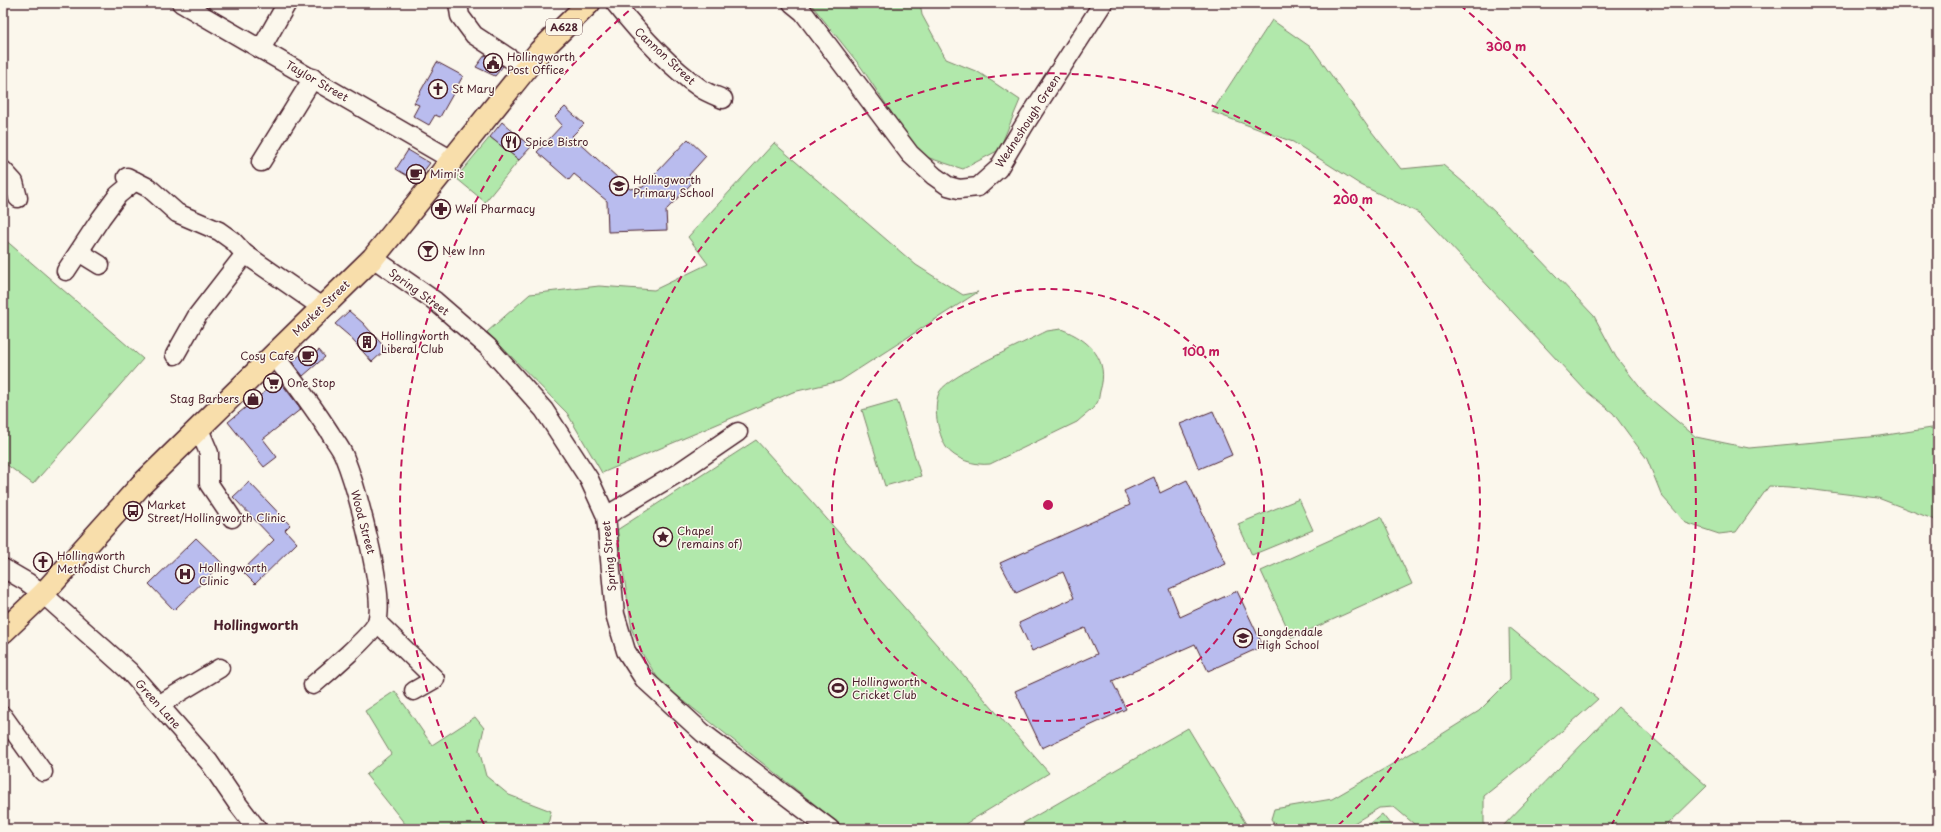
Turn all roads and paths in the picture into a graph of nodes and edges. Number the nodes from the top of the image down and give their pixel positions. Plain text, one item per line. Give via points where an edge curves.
1 (181, 3) edge
2 (287, 3) edge
3 (458, 3) edge
4 (588, 3) edge
5 (615, 3) edge
6 (792, 3) edge
7 (1104, 3) edge
8 (261, 48) junction
9 (526, 69) junction
10 (312, 78) junction
11 (723, 99) dead end
12 (452, 160) junction
13 (261, 162) dead end
14 (3, 170) edge
15 (18, 198) dead end
16 (79, 252) junction
17 (245, 254) junction
18 (373, 258) junction
19 (100, 266) dead end
20 (66, 271) dead end
21 (323, 308) junction
22 (273, 354) junction
23 (174, 355) dead end
24 (199, 429) junction
25 (738, 432) dead end
26 (606, 516) junction
27 (232, 518) dead end
28 (3, 568) edge
29 (43, 594) junction
30 (377, 622) junction
31 (3, 632) edge
32 (220, 668) dead end
33 (313, 686) dead end
34 (414, 692) dead end
35 (160, 704) junction
36 (3, 716) edge
37 (43, 772) dead end
38 (257, 829) edge
39 (830, 829) edge

1 - 8 street, Taylor Street
2 - 8 street
3 - 9 street via 460,16 474,35
4 - 9 highway, Market Street / A628
5 - 11 street, Cannon Street via 648,41 701,89
6 - 7 street, Wedneshough Green via 803,12 910,154 934,176 948,186 959,189 978,187 998,169
8 - 10 street, Taylor Street
9 - 12 highway, Market Street / A628
10 - 12 street, Taylor Street
10 - 13 street
12 - 18 highway, Market Street / A628
14 - 15 street via 14,182
16 - 17 street via 100,218 131,179 149,188 177,213 230,238
16 - 19 street
16 - 20 street
17 - 21 street
17 - 23 street via 197,316
18 - 21 highway, Market Street / A628
18 - 26 street, Spring Street via 435,301 488,347 544,410 589,479
21 - 22 highway, Market Street / A628
22 - 24 highway, Market Street / A628
22 - 30 street, Wood Street via 314,408 344,455 376,571
24 - 27 street via 209,453 209,484
24 - 29 highway, Market Street / A628 via 141,485
25 - 26 street via 678,473
26 - 39 street, Spring Street via 615,614 626,651 644,679 703,733
28 - 29 street, Green Lane
29 - 31 highway, Market Street / A628
29 - 35 street, Green Lane via 129,671
30 - 33 street via 359,643
30 - 34 street via 435,679
32 - 35 street
35 - 38 street, Green Lane via 209,762
36 - 37 street

